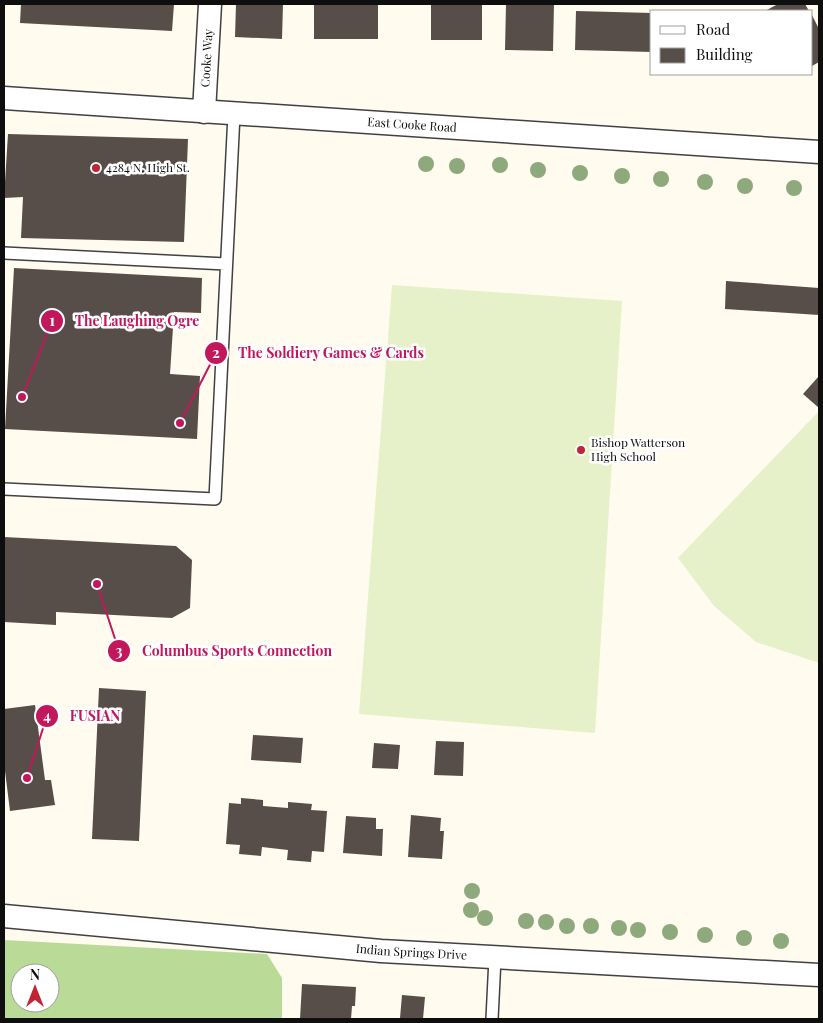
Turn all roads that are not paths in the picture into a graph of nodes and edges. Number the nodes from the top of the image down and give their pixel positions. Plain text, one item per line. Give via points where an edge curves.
1 (210, 4) edge
2 (4, 98) edge
3 (204, 112) junction
4 (234, 114) junction
5 (819, 152) edge
6 (4, 253) edge
7 (226, 264) junction
8 (4, 489) edge
9 (4, 916) edge
10 (495, 958) junction
11 (819, 976) edge
12 (492, 1019) edge

1 - 3 street, Cooke Way
2 - 3 street, East Cooke Road
3 - 4 street, East Cooke Road
4 - 5 street, East Cooke Road
4 - 7 lane
6 - 7 lane
7 - 8 lane via 215,499
9 - 10 street, Indian Springs Drive via 323,947
10 - 11 street, Indian Springs Drive
10 - 12 lane

